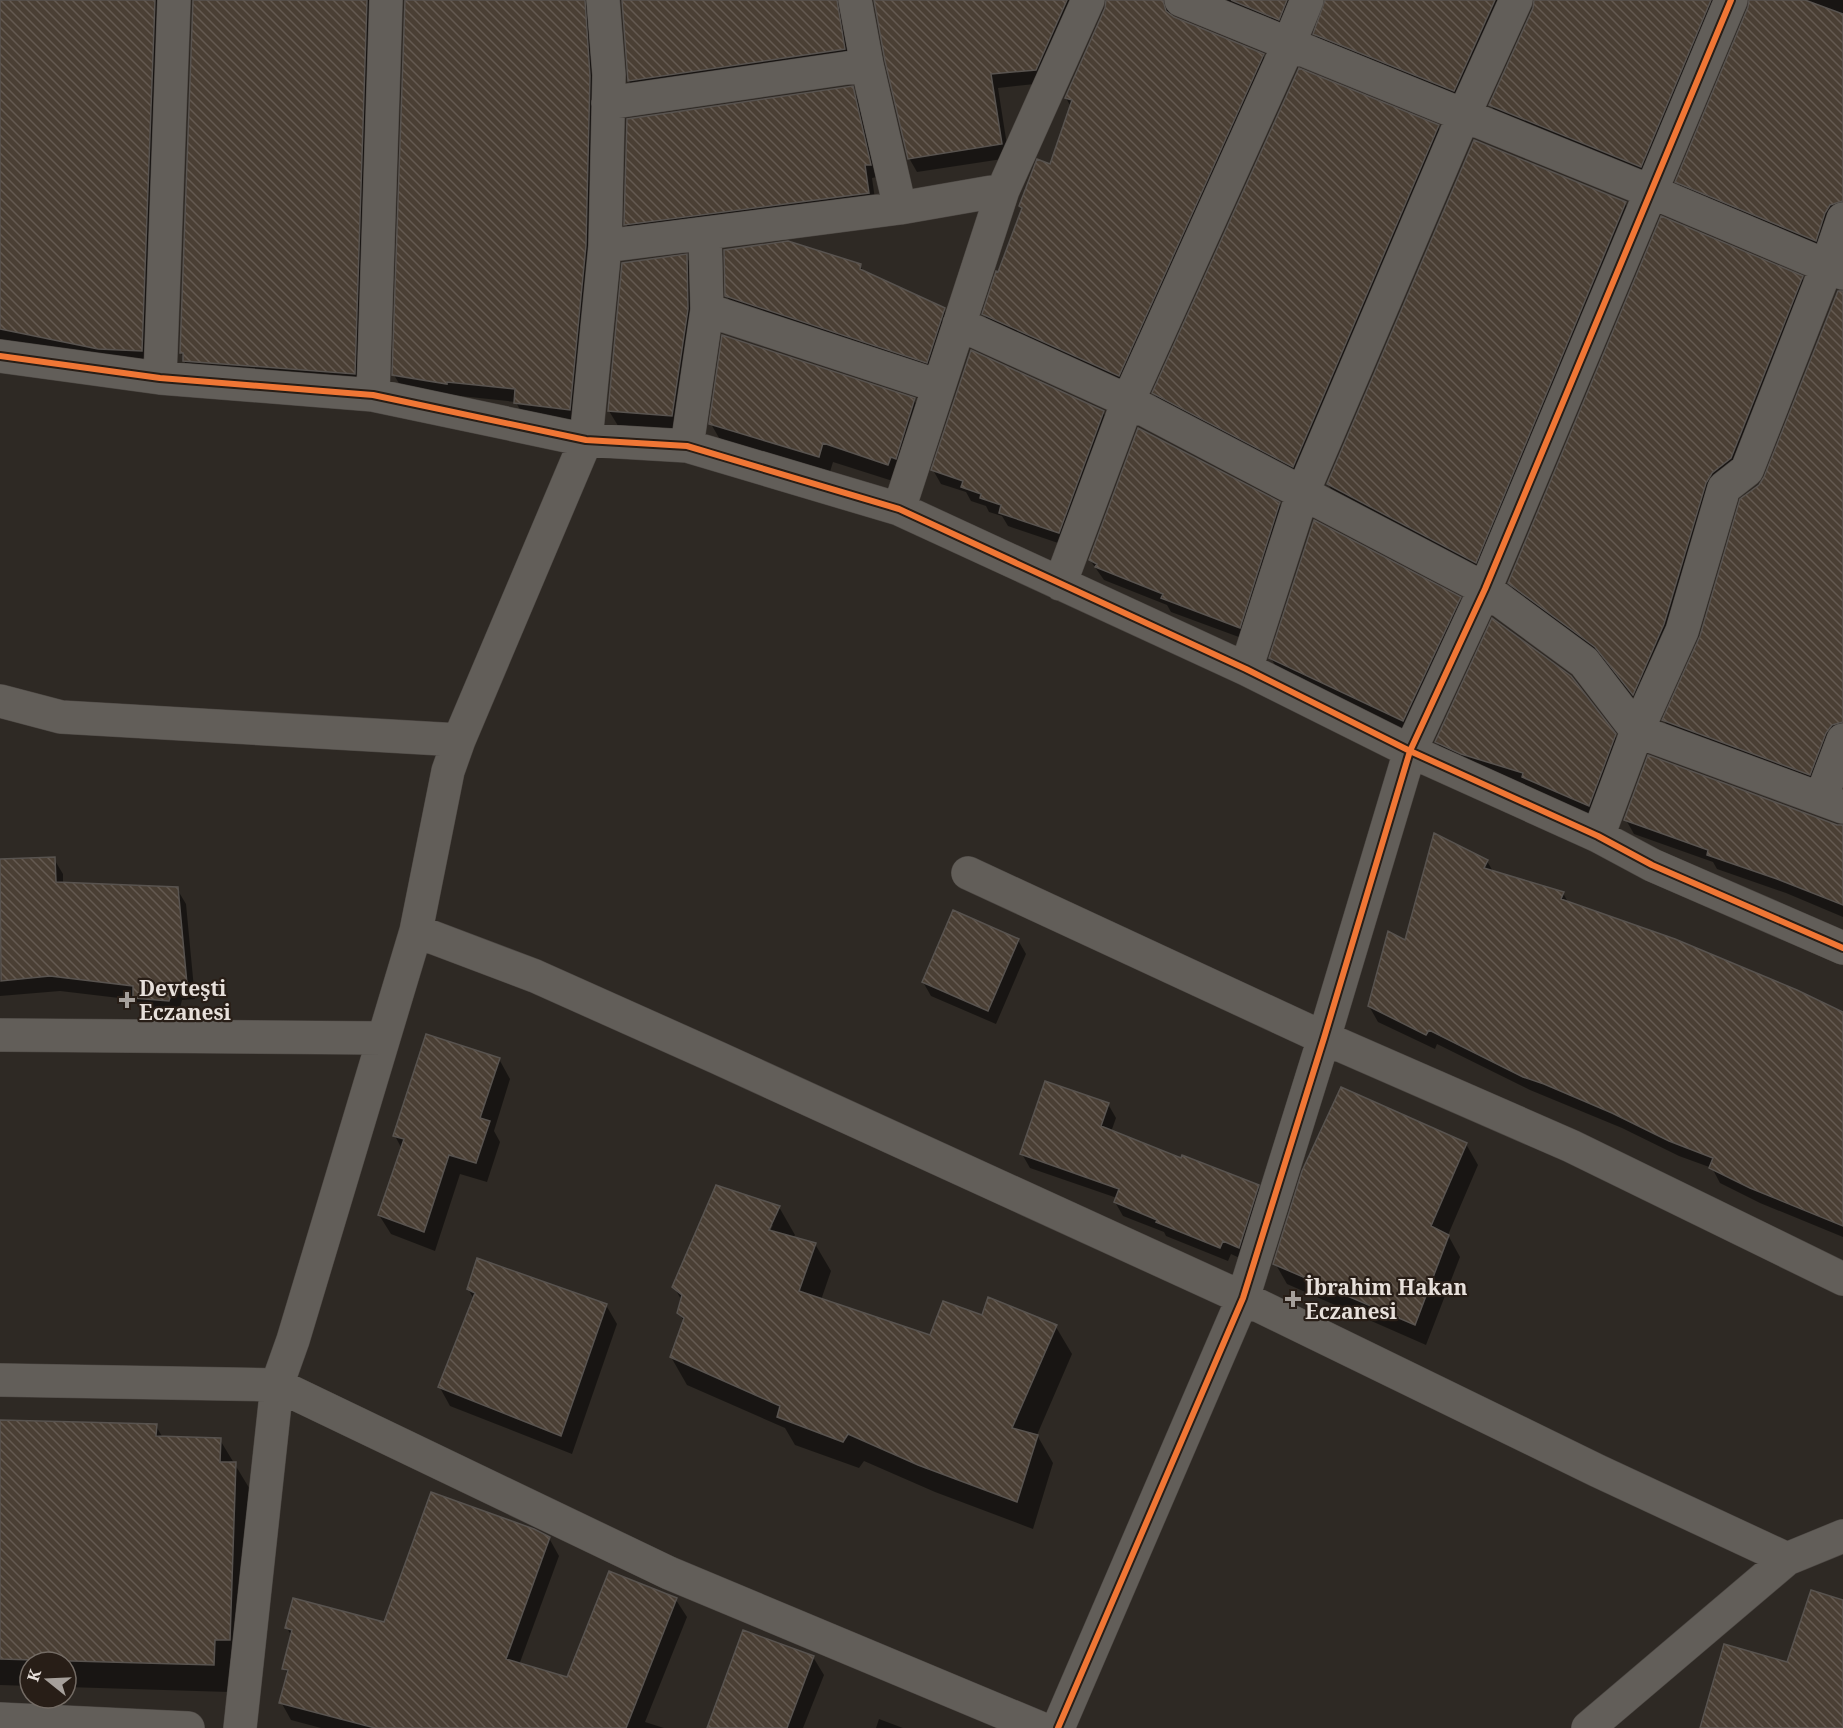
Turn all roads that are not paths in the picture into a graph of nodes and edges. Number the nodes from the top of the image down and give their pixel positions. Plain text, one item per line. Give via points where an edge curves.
1 (174, 0) edge
2 (386, 0) edge
3 (603, 0) edge
4 (855, 0) edge
5 (1088, 0) edge
6 (1181, 0) edge
7 (1307, 0) edge
8 (1516, 0) edge
9 (1731, 0) edge
10 (1289, 44) junction
11 (867, 65) junction
12 (608, 103) junction
13 (1463, 117) junction
14 (1003, 190) junction
15 (1652, 192) junction
16 (900, 208) junction
17 (1843, 219) edge
18 (705, 234) junction
19 (605, 246) junction
20 (1835, 269) edge
21 (707, 310) junction
22 (958, 324) junction
23 (0, 356) edge
24 (160, 378) junction
25 (938, 386) junction
26 (373, 395) junction
27 (1128, 401) junction
28 (586, 440) junction
29 (687, 446) junction
30 (1303, 492) junction
31 (899, 509) junction
32 (1060, 584) junction
33 (1485, 589) junction
34 (1246, 669) junction
35 (0, 702) edge
36 (1637, 730) junction
37 (459, 740) junction
38 (1843, 740) edge
39 (1410, 751) junction
40 (1832, 802) edge
41 (1598, 836) junction
42 (969, 873) dead end
43 (417, 931) junction
44 (1843, 948) edge
45 (0, 1035) edge
46 (383, 1038) junction
47 (1324, 1038) junction
48 (1843, 1279) edge
49 (1243, 1298) junction
50 (0, 1380) edge
51 (277, 1385) junction
52 (1843, 1536) edge
53 (1787, 1559) junction
54 (0, 1719) edge
55 (1603, 1725) edge
56 (188, 1728) edge
57 (240, 1728) edge
58 (1040, 1728) edge
59 (1058, 1728) edge

1 - 24 street
2 - 26 street
3 - 12 street
4 - 11 street
5 - 14 street
6 - 10 street
7 - 10 street
8 - 13 street
9 - 15 street
10 - 13 street
10 - 27 street
11 - 12 street
11 - 16 street
12 - 19 street
13 - 15 street
13 - 30 street
14 - 16 street
14 - 22 street
15 - 20 street
15 - 33 street
16 - 18 street
17 - 20 street
18 - 19 street
18 - 21 street
19 - 28 street
20 - 36 street via 1747,470 1724,488 1682,631
21 - 25 street
21 - 29 street
22 - 25 street
22 - 27 street
23 - 24 street
24 - 26 street
25 - 31 street
26 - 28 street
27 - 30 street
27 - 32 street
28 - 29 street
28 - 37 street
29 - 31 street
30 - 33 street
30 - 34 street
31 - 32 street
32 - 34 street
33 - 36 street via 1584,662
33 - 39 street
34 - 39 street
35 - 37 street via 61,717
36 - 40 street
36 - 41 street
37 - 43 street via 448,771
38 - 40 street
39 - 41 street
39 - 47 street
41 - 44 street via 1652,865
42 - 47 street
43 - 46 street
43 - 49 street via 535,976
45 - 46 street
46 - 51 street
47 - 48 street via 1571,1146
47 - 49 street
49 - 53 street
49 - 59 street
50 - 51 street
51 - 57 street
51 - 58 street via 669,1574
52 - 53 street
53 - 55 street
54 - 56 street

